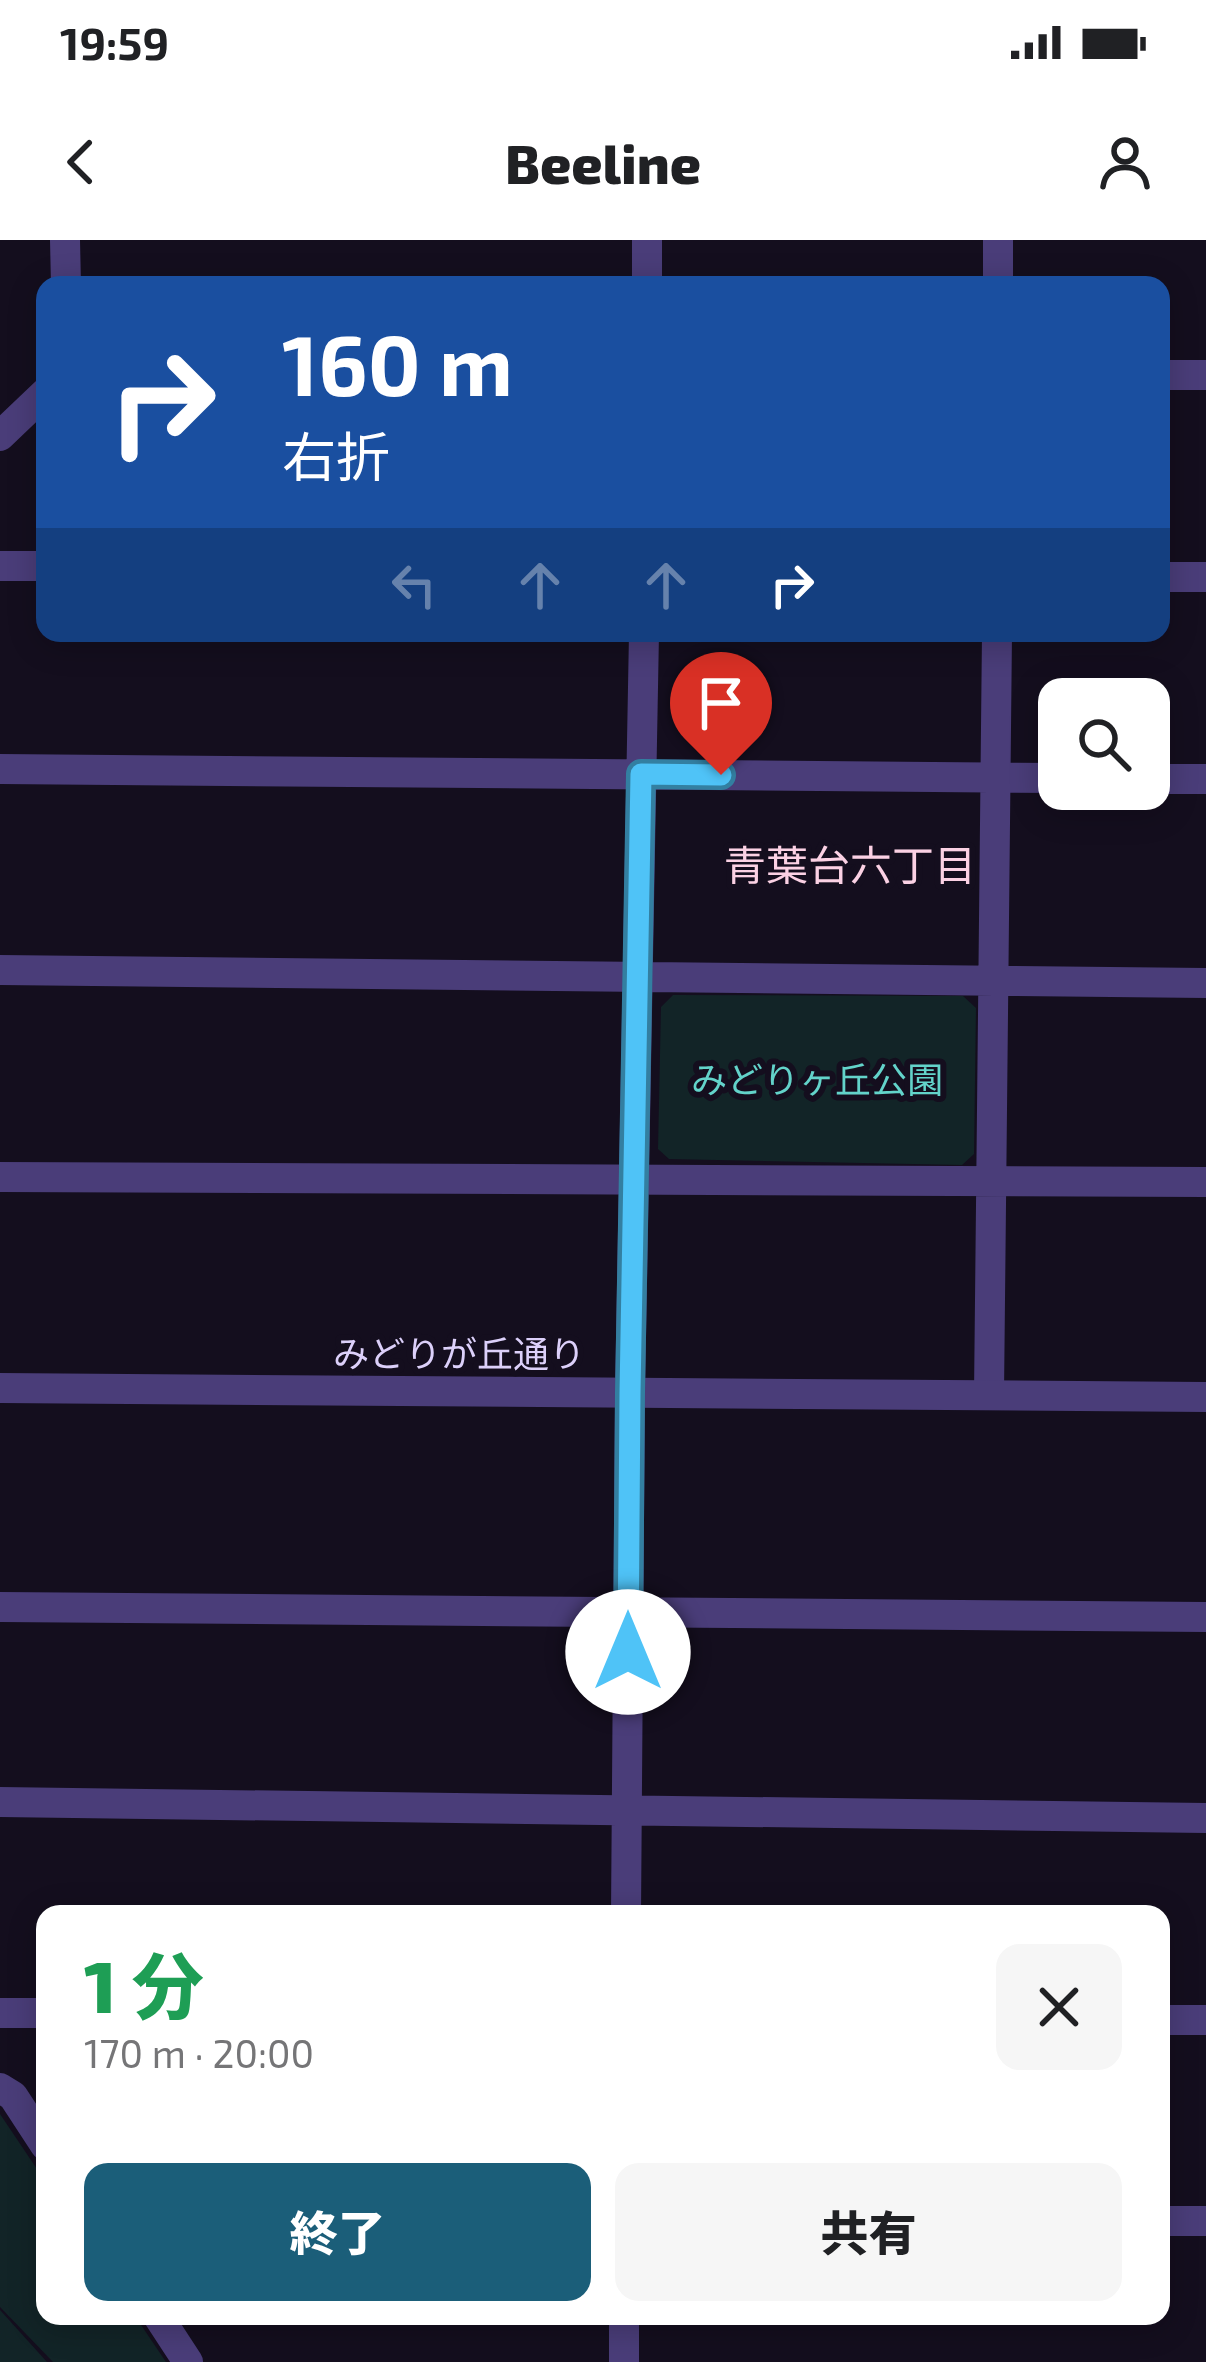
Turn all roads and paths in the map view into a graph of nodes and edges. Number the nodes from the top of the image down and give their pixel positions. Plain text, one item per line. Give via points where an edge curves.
1 (65, 240) edge
2 (646, 240) edge
3 (998, 240) edge
4 (65, 276) edge
5 (647, 276) edge
6 (998, 276) edge
7 (1170, 375) edge
8 (1206, 375) edge
9 (36, 402) edge
10 (0, 436) edge
11 (0, 566) edge
12 (36, 566) edge
13 (1170, 577) edge
14 (1206, 577) edge
15 (644, 642) edge
16 (997, 642) edge
17 (0, 769) edge
18 (641, 774) junction
19 (995, 777) junction
20 (1038, 778) edge
21 (1170, 778) edge
22 (1206, 779) edge
23 (0, 970) edge
24 (637, 976) junction
25 (993, 981) junction
26 (1206, 983) edge
27 (0, 1178) edge
28 (634, 1180) junction
29 (992, 1181) junction
30 (1206, 1182) edge
31 (0, 1388) edge
32 (630, 1393) junction
33 (989, 1395) junction
34 (1206, 1397) edge
35 (0, 1607) edge
36 (628, 1612) junction
37 (1206, 1617) edge
38 (0, 1802) edge
39 (627, 1810) junction
40 (1206, 1818) edge
41 (626, 1905) edge
42 (0, 2013) edge
43 (36, 2013) edge
44 (1170, 2020) edge
45 (1206, 2020) edge
46 (0, 2088) edge
47 (36, 2131) edge
48 (1170, 2221) edge
49 (1206, 2221) edge
50 (164, 2325) edge
51 (624, 2325) edge
52 (188, 2362) edge
53 (624, 2362) edge

1 - 4 street
2 - 5 street
3 - 6 street
7 - 8 street
9 - 10 street
11 - 12 street
13 - 14 street
15 - 18 street
16 - 19 street
17 - 18 street
18 - 19 street
18 - 24 street
19 - 20 street
19 - 25 street
21 - 22 street
23 - 24 street
24 - 25 street
24 - 28 street
25 - 26 street
25 - 29 street
27 - 28 street
28 - 29 street
28 - 32 street
29 - 30 street
29 - 33 street
31 - 32 street, みどりが丘通り
32 - 33 street, みどりが丘通り
32 - 36 street
33 - 34 street, みどりが丘通り
35 - 36 street
36 - 37 street
36 - 39 street
38 - 39 street
39 - 40 street
39 - 41 street
42 - 43 street
44 - 45 street
46 - 47 street
48 - 49 street
50 - 52 street
51 - 53 street

